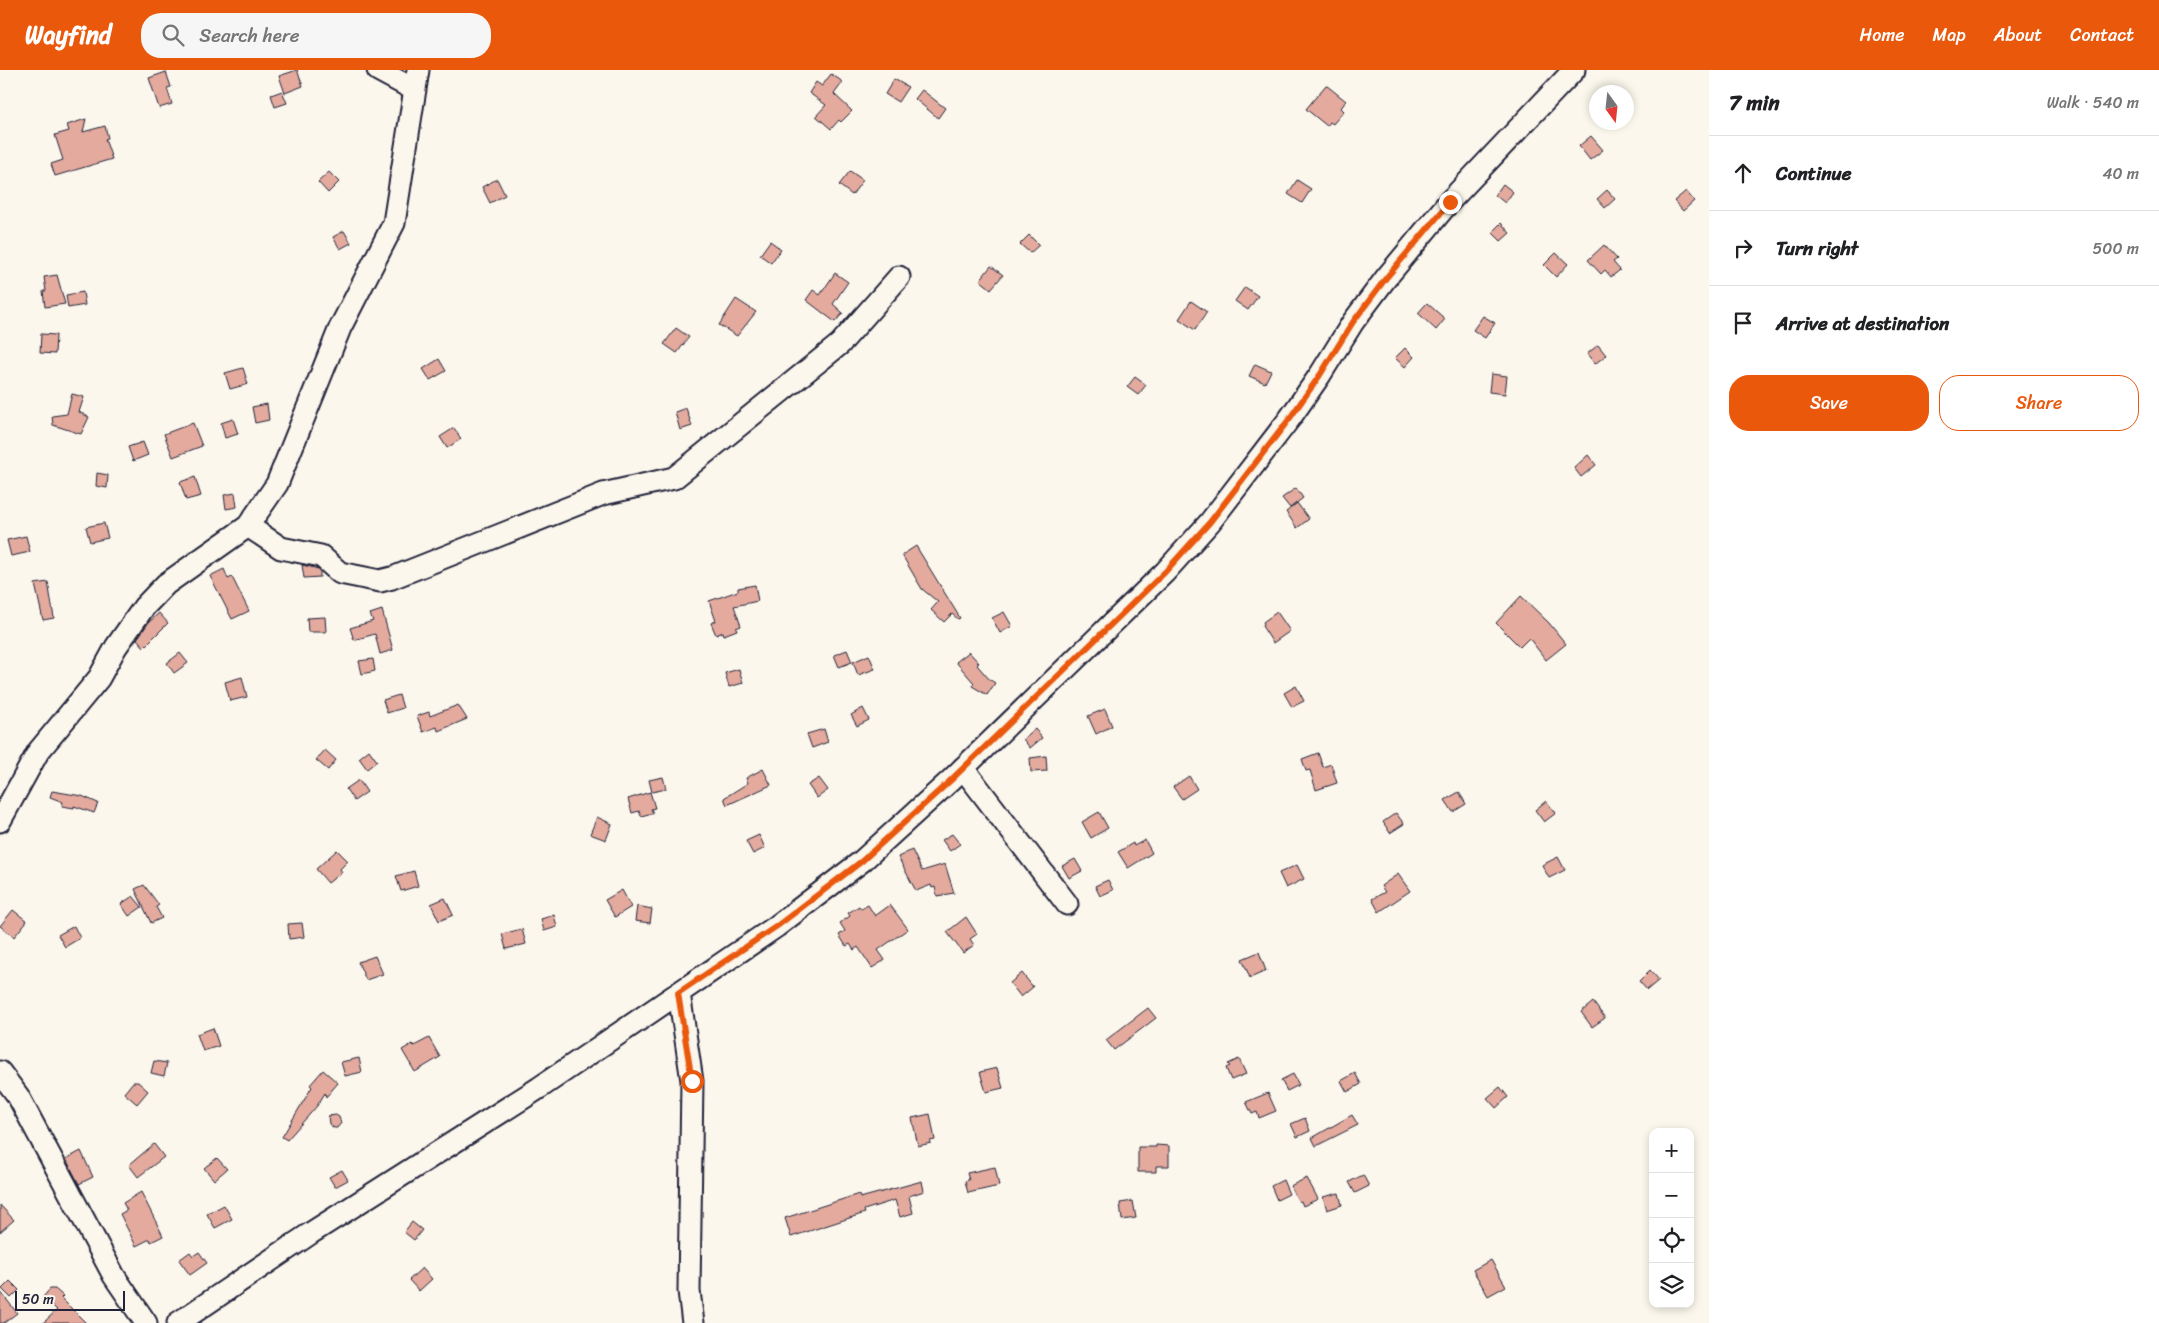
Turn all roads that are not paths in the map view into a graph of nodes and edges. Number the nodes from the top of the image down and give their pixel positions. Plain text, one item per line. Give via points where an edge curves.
1 (378, 70) edge
2 (1574, 70) edge
3 (417, 80) edge
4 (899, 277) dead end
5 (248, 526) junction
6 (963, 768) junction
7 (0, 821) edge
8 (1066, 904) dead end
9 (678, 993) junction
10 (0, 1072) edge
11 (146, 1323) edge
12 (178, 1323) edge
13 (693, 1323) edge

1 - 3 street
2 - 6 street via 1450,202 1386,278 1290,418 1210,522 1165,572
3 - 5 street via 394,223 340,328 277,484
4 - 5 street via 840,344 674,478 603,494 380,581 340,573 321,556 281,548
5 - 7 street via 166,584 144,607 99,678 38,752
6 - 8 street
6 - 9 street via 862,861 777,926
9 - 12 street via 540,1088 311,1233
9 - 13 street via 691,1068 689,1291
10 - 11 street via 18,1096 114,1276

